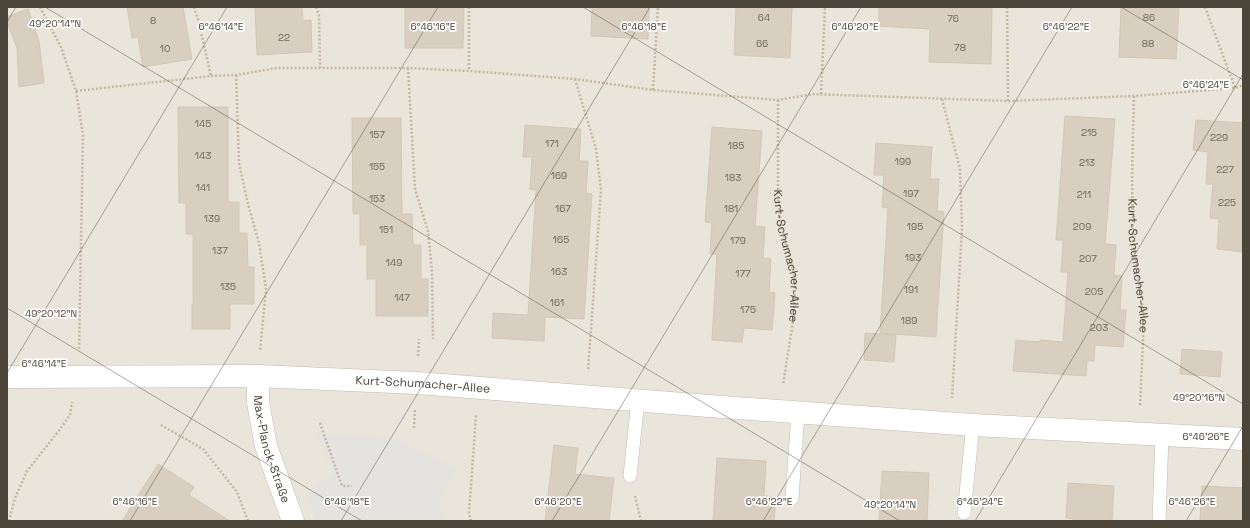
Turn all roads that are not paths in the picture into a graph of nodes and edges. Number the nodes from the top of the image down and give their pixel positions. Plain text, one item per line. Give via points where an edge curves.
1 (258, 376) junction
2 (7, 377) edge
3 (638, 400) junction
4 (789, 412) junction
5 (973, 425) junction
6 (1162, 436) junction
7 (1243, 439) edge
8 (630, 476) dead end
9 (792, 498) dead end
10 (964, 513) dead end
11 (293, 521) edge
12 (1159, 521) edge

1 - 2 street, Kurt-Schumacher-Allee
1 - 3 street, Kurt-Schumacher-Allee via 417,383
1 - 11 street, Max-Planck-Straße via 258,402 266,446
3 - 4 street, Kurt-Schumacher-Allee
3 - 8 lane
4 - 5 street, Kurt-Schumacher-Allee
4 - 9 lane
5 - 6 street, Kurt-Schumacher-Allee
5 - 10 lane
6 - 7 street, Kurt-Schumacher-Allee
6 - 12 lane

